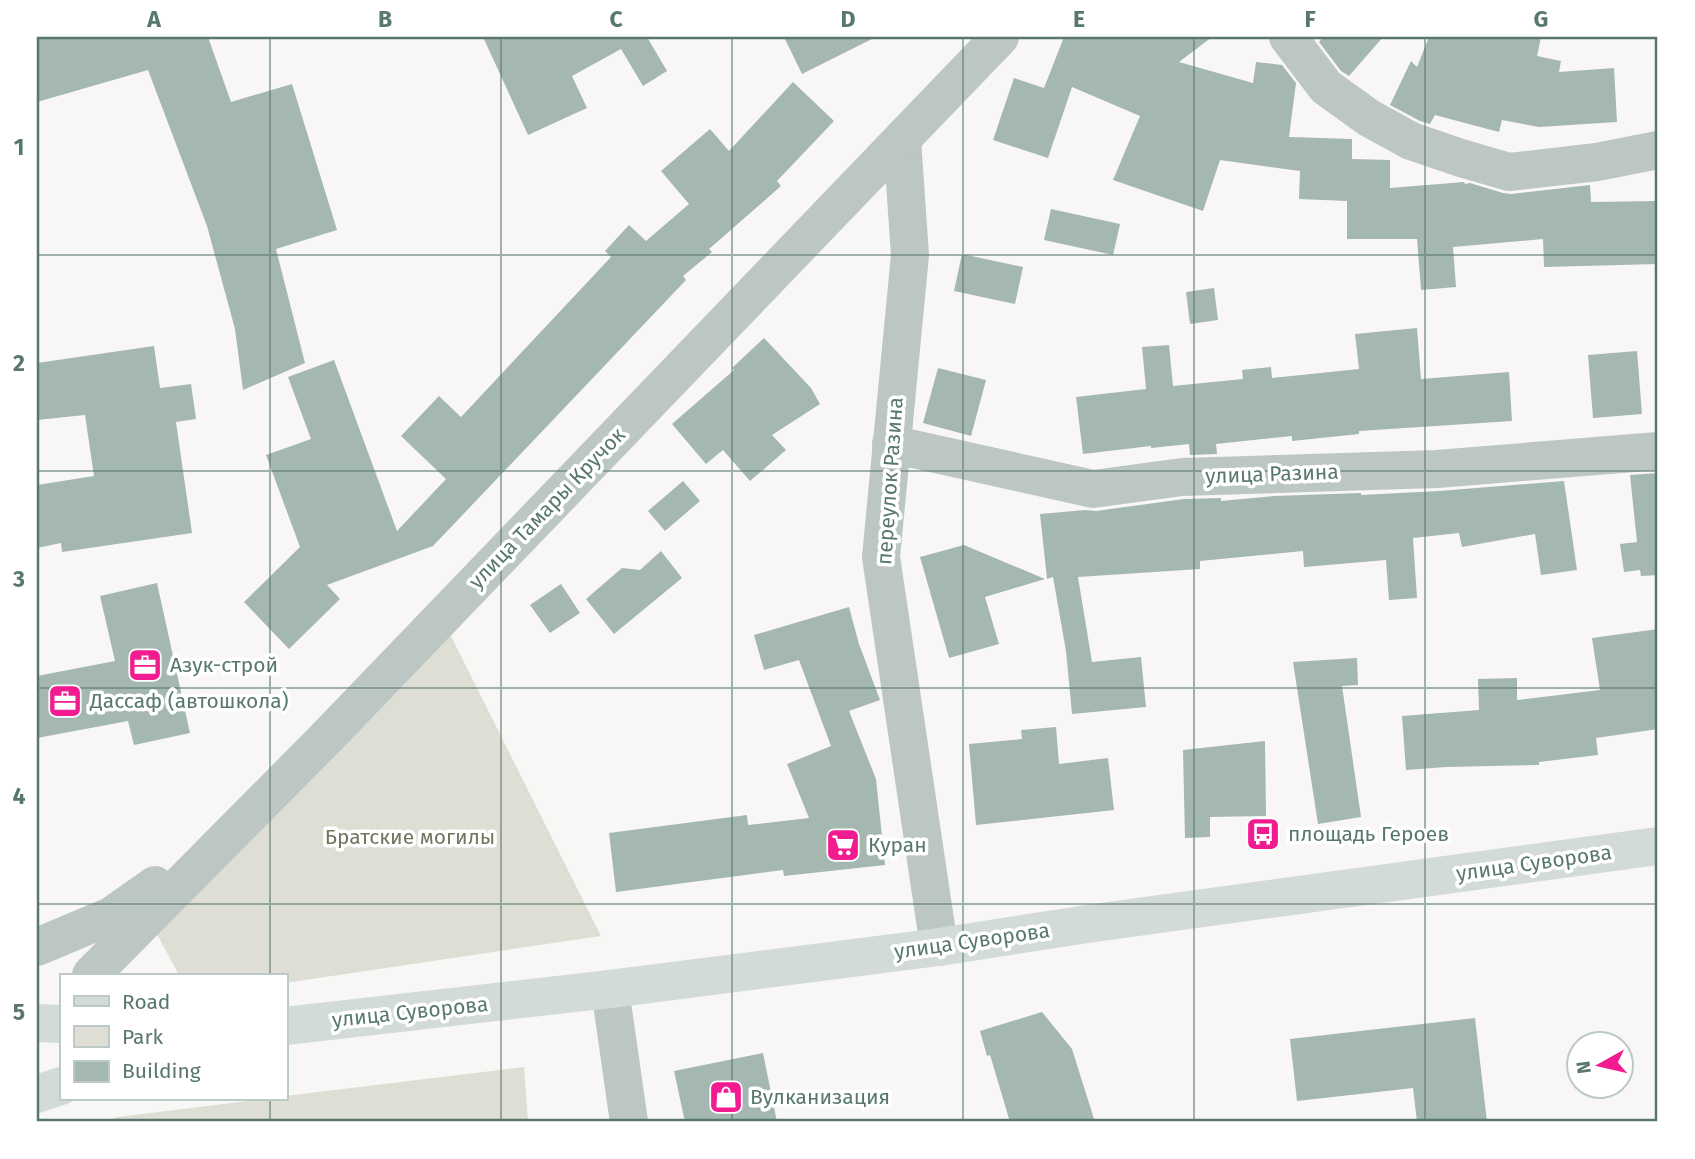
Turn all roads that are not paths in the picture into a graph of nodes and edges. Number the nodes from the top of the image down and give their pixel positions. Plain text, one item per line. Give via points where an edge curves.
1 (1000, 37) edge
2 (1288, 37) edge
3 (902, 139) junction
4 (1658, 150) edge
5 (891, 444) junction
6 (1658, 451) edge
7 (245, 820) junction
8 (1658, 846) edge
9 (37, 947) edge
10 (939, 947) junction
11 (92, 974) edge
12 (610, 989) junction
13 (287, 1026) edge
14 (60, 1086) edge
15 (37, 1094) edge
16 (629, 1122) edge

1 - 3 street, улица Тамары Кручок
2 - 4 street via 1326,88 1411,141 1461,158 1509,172
3 - 5 street, переулок Разина via 910,255
3 - 7 street, улица Тамары Кручок
5 - 6 street, улица Разина via 1093,489 1182,477 1437,469
5 - 10 street, переулок Разина via 881,557
7 - 9 street via 111,916
7 - 11 street, улица Тамары Кручок
8 - 10 main road, улица Суворова
10 - 12 main road, улица Суворова
12 - 13 main road, улица Суворова
12 - 16 street
14 - 15 main road

